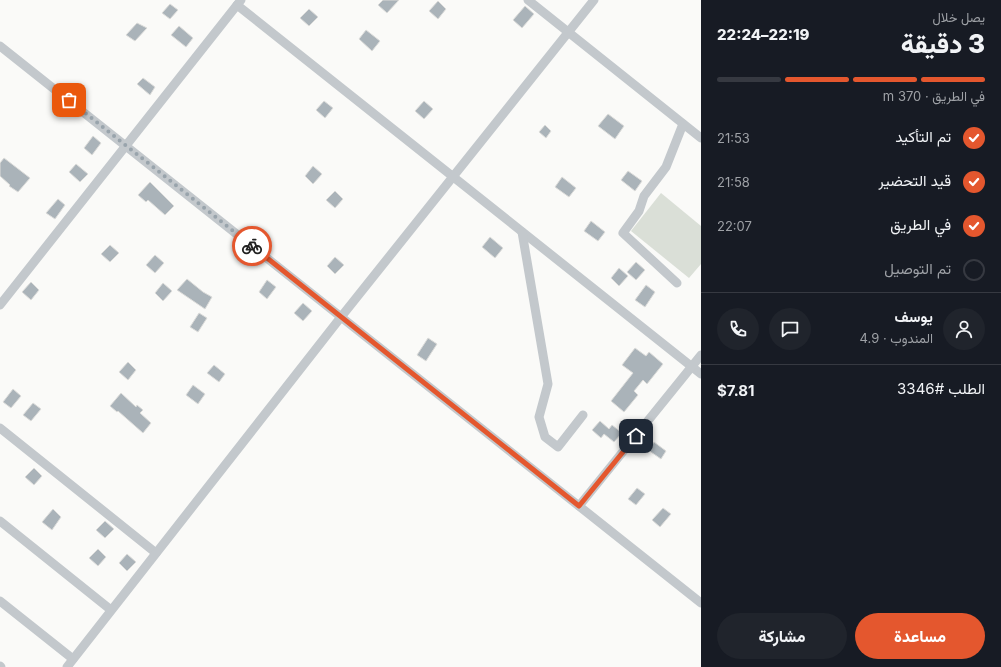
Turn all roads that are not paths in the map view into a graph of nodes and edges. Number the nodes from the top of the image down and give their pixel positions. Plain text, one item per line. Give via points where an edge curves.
1 (528, 0) edge
2 (594, 0) edge
3 (239, 3) edge
4 (568, 32) junction
5 (0, 46) edge
6 (683, 124) junction
7 (701, 138) edge
8 (126, 146) junction
9 (453, 177) junction
10 (522, 232) junction
11 (677, 283) dead end
12 (0, 305) edge
13 (341, 317) junction
14 (701, 355) edge
15 (692, 367) junction
16 (701, 374) edge
17 (583, 415) dead end
18 (0, 428) edge
19 (579, 506) junction
20 (0, 521) edge
21 (156, 553) junction
22 (0, 601) edge
23 (701, 603) edge
24 (111, 610) junction
25 (73, 659) junction
26 (67, 667) edge

1 - 4 street
2 - 4 street
3 - 8 street
3 - 9 street
4 - 6 street
4 - 9 street
5 - 8 street
6 - 7 street
6 - 11 street via 666,167 644,196 639,211 623,233
8 - 12 street
8 - 13 street
9 - 10 street
9 - 13 street
10 - 15 street
10 - 17 street via 548,384 539,417 545,437 558,447
13 - 19 street
13 - 21 street
14 - 15 street
15 - 16 street
15 - 19 street
18 - 21 street
19 - 23 street
20 - 24 street
21 - 24 street
22 - 25 street
24 - 25 street
25 - 26 street

